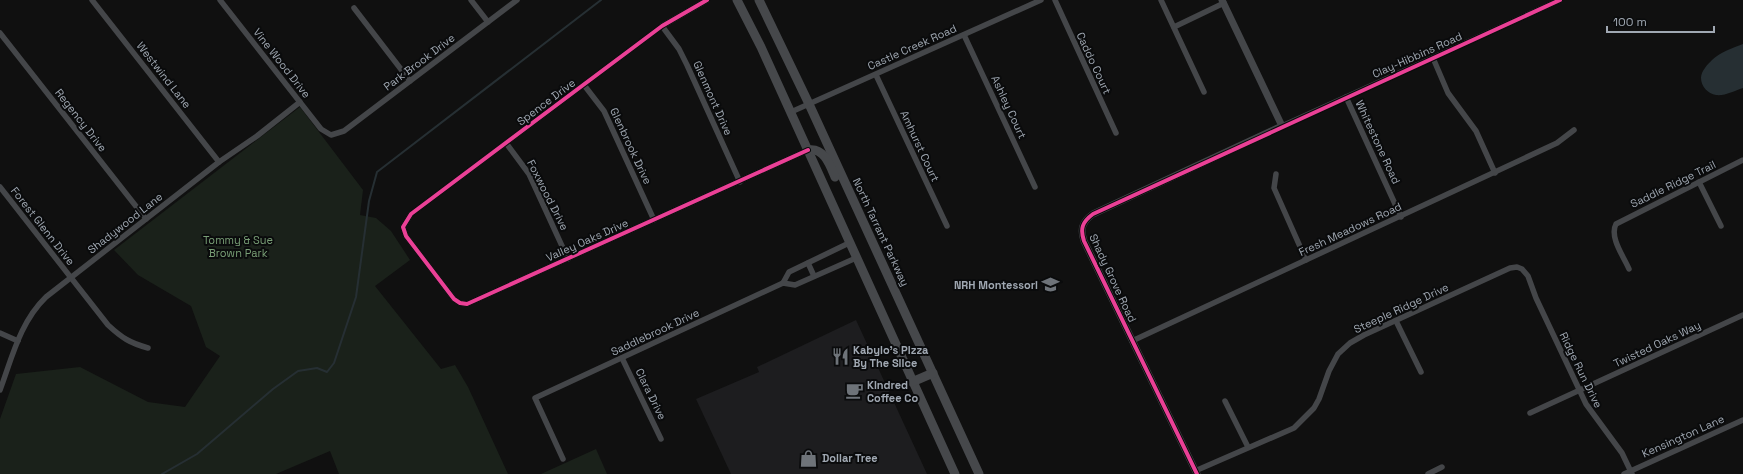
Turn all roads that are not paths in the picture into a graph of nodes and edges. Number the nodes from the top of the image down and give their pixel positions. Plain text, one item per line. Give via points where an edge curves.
1 (92, 0) edge
2 (220, 0) edge
3 (471, 0) edge
4 (517, 0) edge
5 (707, 0) edge
6 (737, 0) edge
7 (759, 0) edge
8 (1041, 0) edge
9 (1055, 0) edge
10 (1161, 0) edge
11 (1560, 0) edge
12 (1223, 2) edge
13 (354, 8) dead end
14 (488, 22) junction
15 (662, 26) junction
16 (1174, 27) junction
17 (0, 33) edge
18 (964, 35) junction
19 (1433, 58) junction
20 (876, 75) junction
21 (410, 81) junction
22 (584, 85) junction
23 (1204, 92) dead end
24 (1346, 97) junction
25 (300, 102) junction
26 (809, 104) junction
27 (791, 112) junction
28 (1282, 126) junction
29 (1574, 130) dead end
30 (1116, 133) dead end
31 (331, 135) joint
32 (506, 143) junction
33 (808, 150) junction
34 (1743, 160) edge
35 (219, 162) junction
36 (1495, 173) junction
37 (1276, 174) dead end
38 (740, 182) junction
39 (1699, 182) junction
40 (0, 187) edge
41 (1035, 188) dead end
42 (856, 208) junction
43 (1401, 216) junction
44 (146, 219) junction
45 (654, 220) junction
46 (947, 226) dead end
47 (1721, 226) dead end
48 (404, 227) joint
49 (850, 243) junction
50 (856, 258) junction
51 (568, 259) junction
52 (1306, 260) junction
53 (808, 263) junction
54 (1522, 269) joint
55 (1629, 269) dead end
56 (814, 276) junction
57 (71, 278) junction
58 (783, 283) junction
59 (1743, 315) edge
60 (1396, 321) junction
61 (0, 333) edge
62 (18, 341) junction
63 (1132, 341) junction
64 (148, 348) dead end
65 (622, 358) junction
66 (1420, 372) dead end
67 (933, 373) junction
68 (912, 382) junction
69 (0, 390) edge
70 (1579, 390) junction
71 (1225, 401) dead end
72 (1530, 413) dead end
73 (1743, 420) edge
74 (661, 439) dead end
75 (1248, 447) junction
76 (563, 459) dead end
77 (1442, 467) dead end
78 (1632, 472) edge
79 (1196, 473) edge
80 (955, 474) edge
81 (979, 474) edge
82 (1428, 474) edge
83 (1624, 474) edge

1 - 35 street, Westwind Lane
2 - 25 street, Vine Wood Drive
3 - 14 street
4 - 14 street, Park Brook Drive
5 - 15 street, Spence Drive
6 - 27 main road
7 - 26 main road, North Tarrant Parkway
8 - 18 street, Castle Creek Road
9 - 30 street, Caddo Court
10 - 16 street
11 - 19 street, Clay-Hibbins Road
12 - 16 street
12 - 28 street
13 - 21 street
14 - 21 street, Park Brook Drive
15 - 22 street, Spence Drive
15 - 38 street, Glenmont Drive via 679,49
16 - 23 street
17 - 44 street, Regency Drive
18 - 20 street, Castle Creek Road
18 - 41 street, Ashley Court
19 - 24 street, Clay-Hibbins Road
19 - 36 street via 1448,93 1476,131
20 - 26 street, Castle Creek Road
20 - 46 street, Amhurst Court
21 - 31 street, Park Brook Drive via 344,131
22 - 32 street, Spence Drive
22 - 45 street, Glenbrook Drive via 604,111
24 - 28 street, Clay-Hibbins Road
24 - 43 street, Whitestone Road
25 - 31 street, Vine Wood Drive via 321,129
25 - 35 street, Shadywood Lane via 258,136
26 - 27 street, Castle Creek Road
26 - 42 main road, North Tarrant Parkway
27 - 33 main road
28 - 63 street, Shady Grove Road via 1093,214 1082,224 1084,241
29 - 36 street, Fresh Meadows Road via 1557,143
32 - 48 street, Spence Drive via 411,214
32 - 51 street, Foxwood Drive via 529,174
33 - 38 street, Valley Oaks Drive
33 - 42 main road via 815,149 826,158 848,200
33 - 49 main road
34 - 39 street, Saddle Ridge Trail
35 - 44 street, Shadywood Lane
36 - 43 street, Fresh Meadows Road
37 - 52 street via 1274,188
38 - 45 street, Valley Oaks Drive
39 - 47 street
39 - 55 street, Saddle Ridge Trail via 1620,222 1614,228 1615,238
40 - 57 street, Forest Glenn Drive
42 - 67 main road, North Tarrant Parkway
43 - 52 street, Fresh Meadows Road
44 - 57 street, Shadywood Lane
45 - 51 street, Valley Oaks Drive
48 - 51 street, Valley Oaks Drive via 406,236 454,299 460,303 472,302
49 - 50 main road
49 - 53 street, Saddlebrook Drive
50 - 56 street, Saddlebrook Drive
50 - 68 main road
52 - 63 street, Fresh Meadows Road
53 - 56 street
53 - 58 street, Saddlebrook Drive via 789,272
54 - 60 street, Steeple Ridge Drive via 1510,268
54 - 70 street, Ridge Run Drive via 1528,276
56 - 58 street, Saddlebrook Drive via 795,285
57 - 62 street, Shadywood Lane via 35,308
57 - 64 street, Forest Glenn Drive via 108,325 120,336 132,344
58 - 65 street, Saddlebrook Drive
59 - 70 street, Twisted Oaks Way
60 - 66 street
60 - 75 street, Steeple Ridge Drive via 1364,335 1338,354 1317,404 1294,428
61 - 62 street
62 - 69 street, Shadywood Lane
63 - 79 street, Shady Grove Road
65 - 74 street, Clara Drive
65 - 76 street, Saddlebrook Drive via 534,398
67 - 68 main road
67 - 81 main road, North Tarrant Parkway
68 - 80 main road
70 - 72 street, Twisted Oaks Way
70 - 78 street, Ridge Run Drive via 1593,416
71 - 75 street
73 - 78 street, Kensington Lane
75 - 79 street, Steeple Ridge Drive
77 - 82 street
78 - 83 street, Kensington Lane

